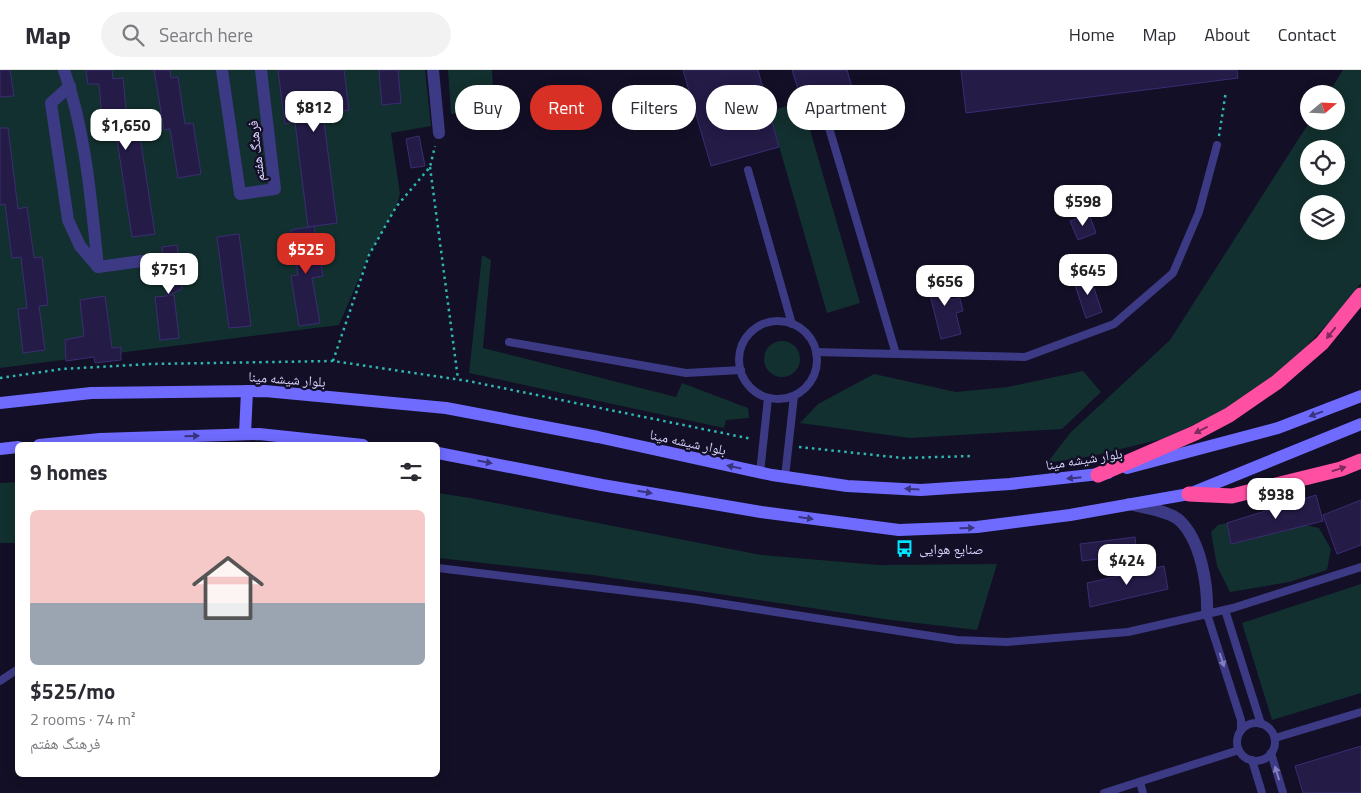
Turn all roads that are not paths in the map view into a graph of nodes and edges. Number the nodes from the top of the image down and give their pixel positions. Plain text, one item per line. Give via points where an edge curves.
1 (64, 70) edge
2 (222, 70) edge
3 (261, 70) edge
4 (433, 70) edge
5 (70, 86) junction
6 (830, 130) edge
7 (439, 133) road end
8 (1217, 145) road end
9 (748, 170) dead end
10 (142, 260) dead end
11 (98, 267) junction
12 (1361, 295) edge
13 (792, 324) junction
14 (509, 342) dead end
15 (816, 352) junction
16 (896, 354) junction
17 (741, 370) junction
18 (247, 391) junction
19 (794, 396) junction
20 (1361, 396) edge
21 (768, 398) junction
22 (0, 403) edge
23 (1361, 424) edge
24 (245, 434) junction
25 (70, 442) edge
26 (335, 442) edge
27 (15, 447) edge
28 (0, 449) edge
29 (440, 453) edge
30 (1361, 461) edge
31 (760, 473) junction
32 (1098, 475) junction
33 (785, 477) junction
34 (1189, 494) junction
35 (1129, 504) junction
36 (440, 568) edge
37 (1361, 568) edge
38 (1225, 610) junction
39 (1207, 614) junction
40 (15, 672) edge
41 (0, 680) edge
42 (1361, 712) edge
43 (1261, 724) junction
44 (1242, 730) junction
45 (1275, 738) junction
46 (1240, 750) junction
47 (1271, 754) junction
48 (1252, 760) junction
49 (1140, 782) junction
50 (1104, 793) edge
51 (1143, 793) edge
52 (1262, 793) edge
53 (1283, 793) edge

1 - 5 street
2 - 3 street, فرهنگ هفتم via 240,194 275,189
4 - 7 street
5 - 11 street via 88,177
5 - 11 street via 51,103 68,220 80,246
6 - 16 lane
8 - 16 lane via 1199,212 1173,273 1114,324 1024,357
9 - 13 lane
10 - 11 street
12 -> 32 highway via 1322,343 1277,382 1229,416
13 - 15 lane via 811,339
13 - 17 lane via 768,322 749,335 740,356
14 - 17 lane via 686,373
15 - 16 lane
15 - 19 lane via 813,378
17 - 21 lane via 746,382
18 - 22 main road, بلوار شیشه مینا via 91,393
18 - 24 main road
31 -> 18 main road, بلوار شیشه مینا via 446,408
19 - 21 lane
19 - 33 lane
20 -> 32 main road, بلوار شیشه مینا via 1278,428
21 - 31 lane
23 - 34 main road
25 -> 24 main road
24 - 26 main road
27 - 28 main road
29 -> 35 main road via 761,512 899,530 977,527
34 -> 30 highway via 1232,496
31 - 33 main road, بلوار شیشه مینا
32 -> 33 main road, بلوار شیشه مینا via 921,490 847,486
34 - 35 main road
35 - 39 street via 1177,519 1194,540 1208,597
36 - 39 lane via 692,600 957,640 1007,642 1128,632
37 - 38 lane
38 - 39 lane
38 - 43 lane
39 -> 44 lane via 1242,720
40 - 41 lane
42 - 45 lane
43 - 44 lane via 1250,724
43 - 45 lane via 1270,729
44 - 46 lane via 1238,740
45 - 47 lane
46 - 48 lane
46 - 49 lane
47 - 48 lane via 1262,760
53 -> 47 lane
48 - 52 lane
49 - 50 lane
49 - 51 lane

